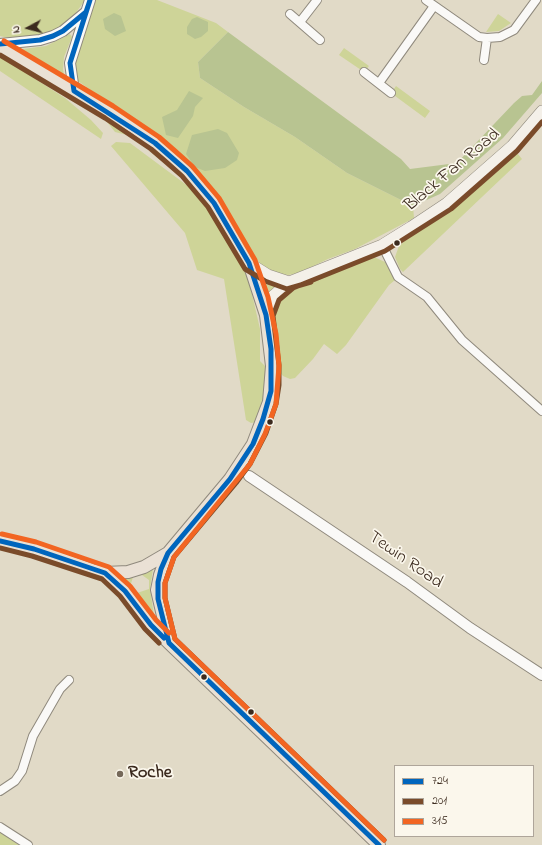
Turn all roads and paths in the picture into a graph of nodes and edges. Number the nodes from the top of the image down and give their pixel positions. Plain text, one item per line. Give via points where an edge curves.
1 (90, 0) edge
2 (317, 0) edge
3 (426, 0) edge
4 (536, 0) edge
5 (434, 6) junction
6 (86, 12) junction
7 (290, 14) dead end
8 (300, 22) junction
9 (487, 38) junction
10 (320, 40) dead end
11 (0, 44) edge
12 (0, 47) edge
13 (484, 60) dead end
14 (364, 72) dead end
15 (379, 83) junction
16 (74, 91) junction
17 (391, 93) dead end
18 (542, 111) edge
19 (382, 245) junction
20 (249, 263) junction
21 (289, 282) junction
22 (266, 315) junction
23 (542, 412) edge
24 (244, 460) junction
25 (249, 476) junction
26 (230, 479) junction
27 (0, 541) edge
28 (168, 553) junction
29 (105, 573) junction
30 (169, 643) junction
31 (542, 675) edge
32 (69, 680) dead end
33 (0, 791) edge
34 (0, 827) edge
35 (28, 845) edge
36 (379, 845) edge

1 - 6 street
2 - 8 street
3 - 5 street
4 - 9 street via 514,30 500,37
5 - 9 street via 479,37
5 - 15 street
6 - 11 street via 53,36 40,40
6 - 16 street via 70,62
7 - 8 street
8 - 10 street
9 - 13 street
12 - 16 main road
14 - 15 street
15 - 17 street
16 - 20 main road via 135,128 187,171 214,203
18 - 19 main road, Black Fan Road via 512,146 447,203
19 - 21 main road, Black Fan Road
19 - 23 street via 398,277 427,297 462,340
20 - 21 main road via 268,275
20 - 22 main road
21 - 22 main road, Black Fan Road via 273,296
22 - 24 main road via 272,366 271,391 259,431
24 - 25 street
24 - 26 main road
25 - 26 street
25 - 31 street, Tewin Road
26 - 28 main road
27 - 29 main road via 34,549
28 - 29 main road via 144,567 128,572
28 - 30 main road via 157,590
29 - 30 main road
30 - 36 main road
32 - 33 street via 60,689 33,736 22,771 15,781
34 - 35 street

